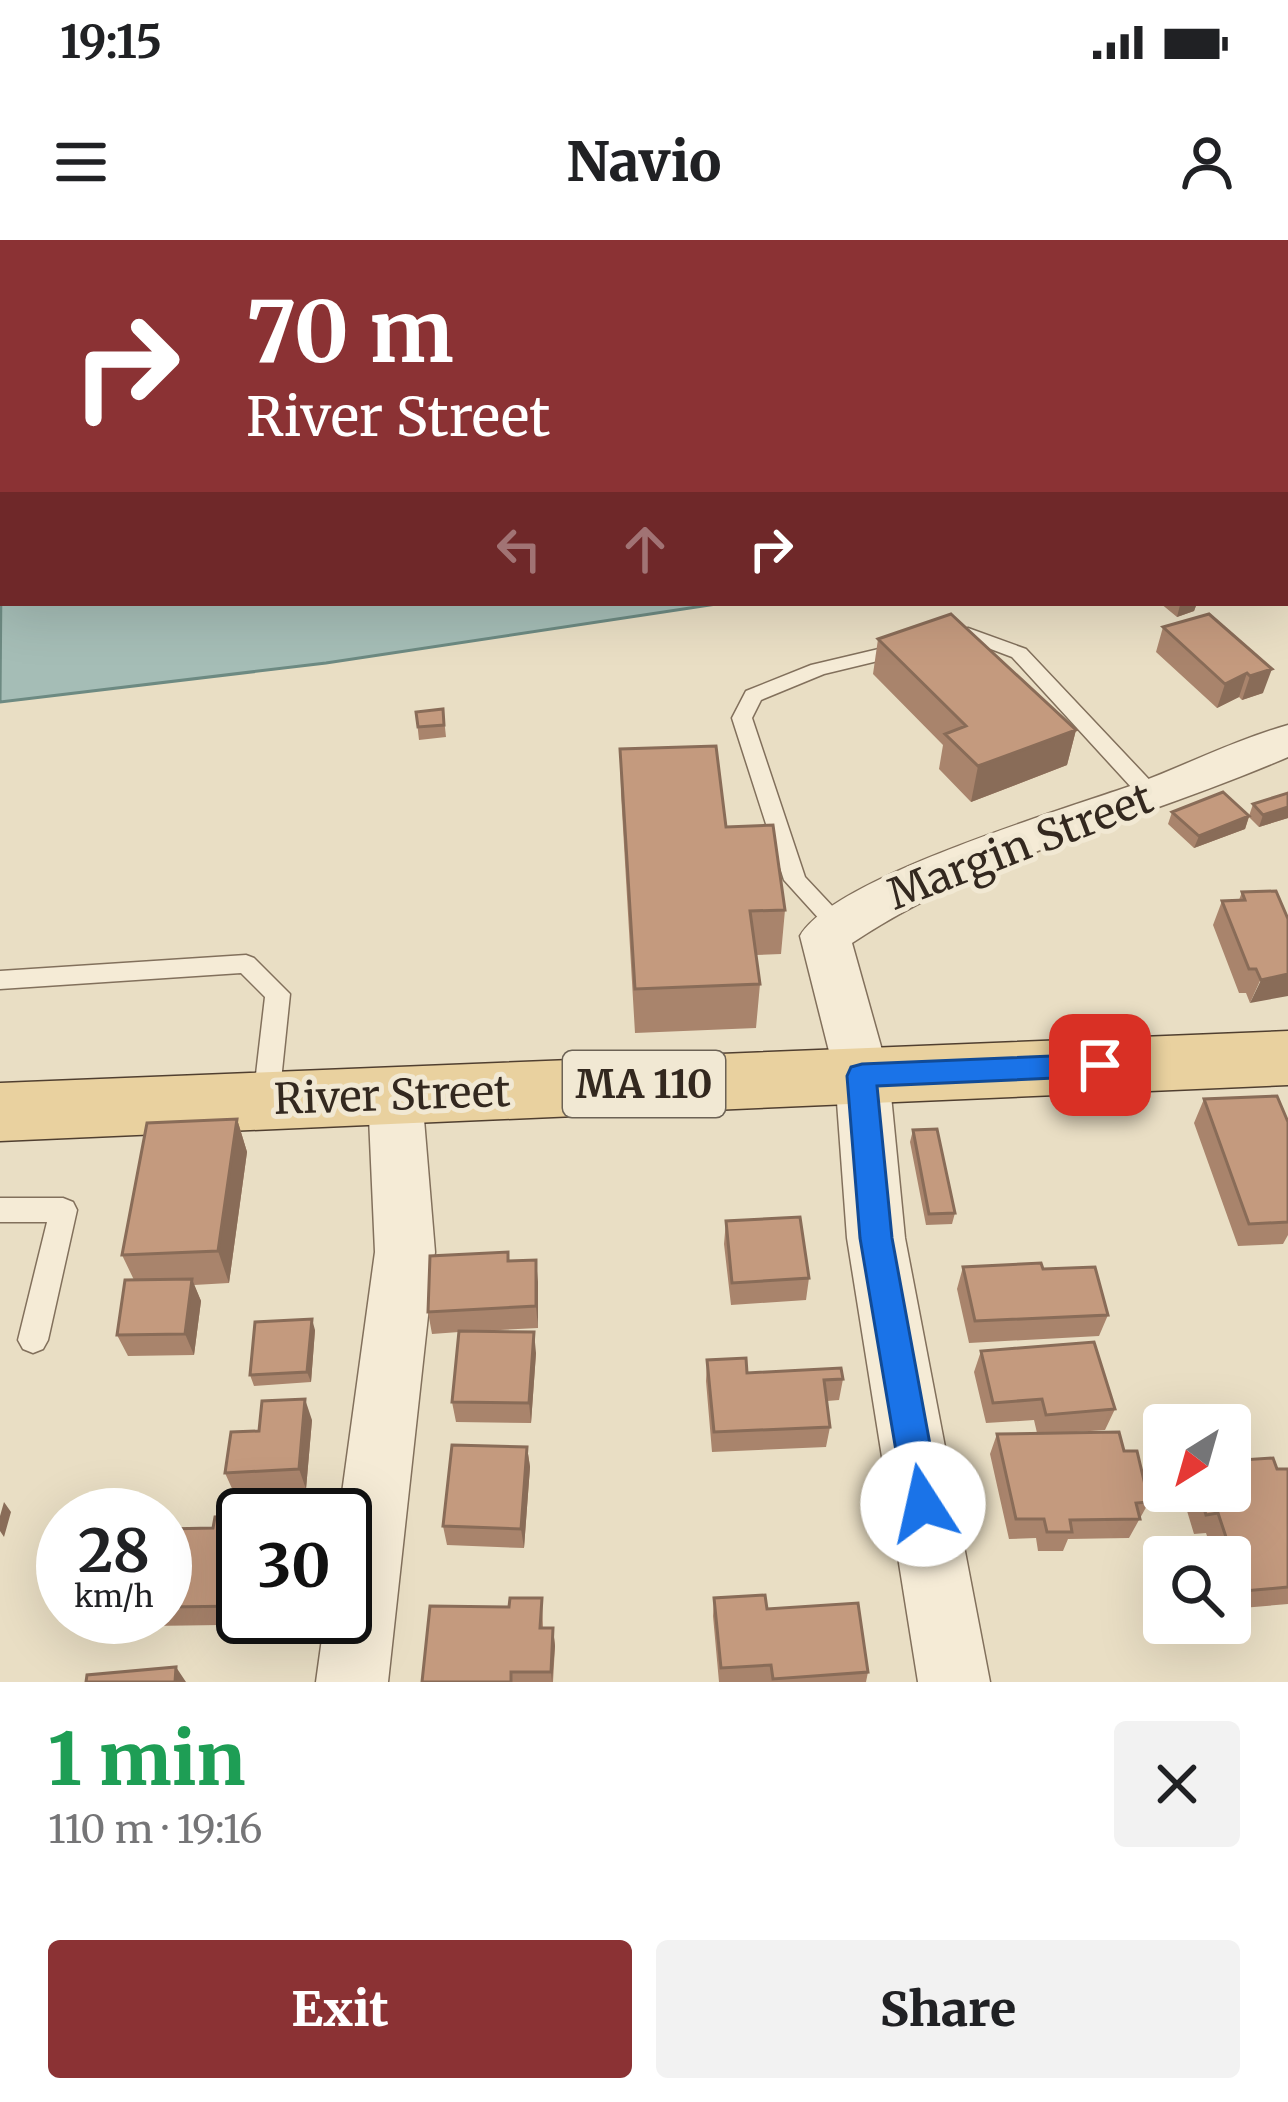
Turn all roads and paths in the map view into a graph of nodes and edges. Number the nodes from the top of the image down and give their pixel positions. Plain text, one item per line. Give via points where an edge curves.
1 (1288, 740) edge
2 (1151, 795) junction
3 (839, 926) junction
4 (0, 980) edge
5 (1288, 1058) edge
6 (862, 1076) junction
7 (395, 1095) junction
8 (266, 1100) junction
9 (0, 1112) edge
10 (0, 1210) edge
11 (33, 1340) dead end
12 (352, 1682) edge
13 (954, 1682) edge

1 - 2 street, Margin Street
2 - 3 street, Margin Street via 966,860
2 - 3 lane via 1019,652 968,634 818,669 753,696 742,718 795,880
3 - 6 street, Margin Street via 824,936
4 - 8 lane via 246,964 278,994
5 - 6 main road, River Street / MA 110
6 - 7 main road, River Street / MA 110
6 - 13 street via 876,1238
7 - 8 main road, River Street / MA 110
7 - 12 street via 405,1252
8 - 9 main road, River Street / MA 110
10 - 11 lane via 63,1210

